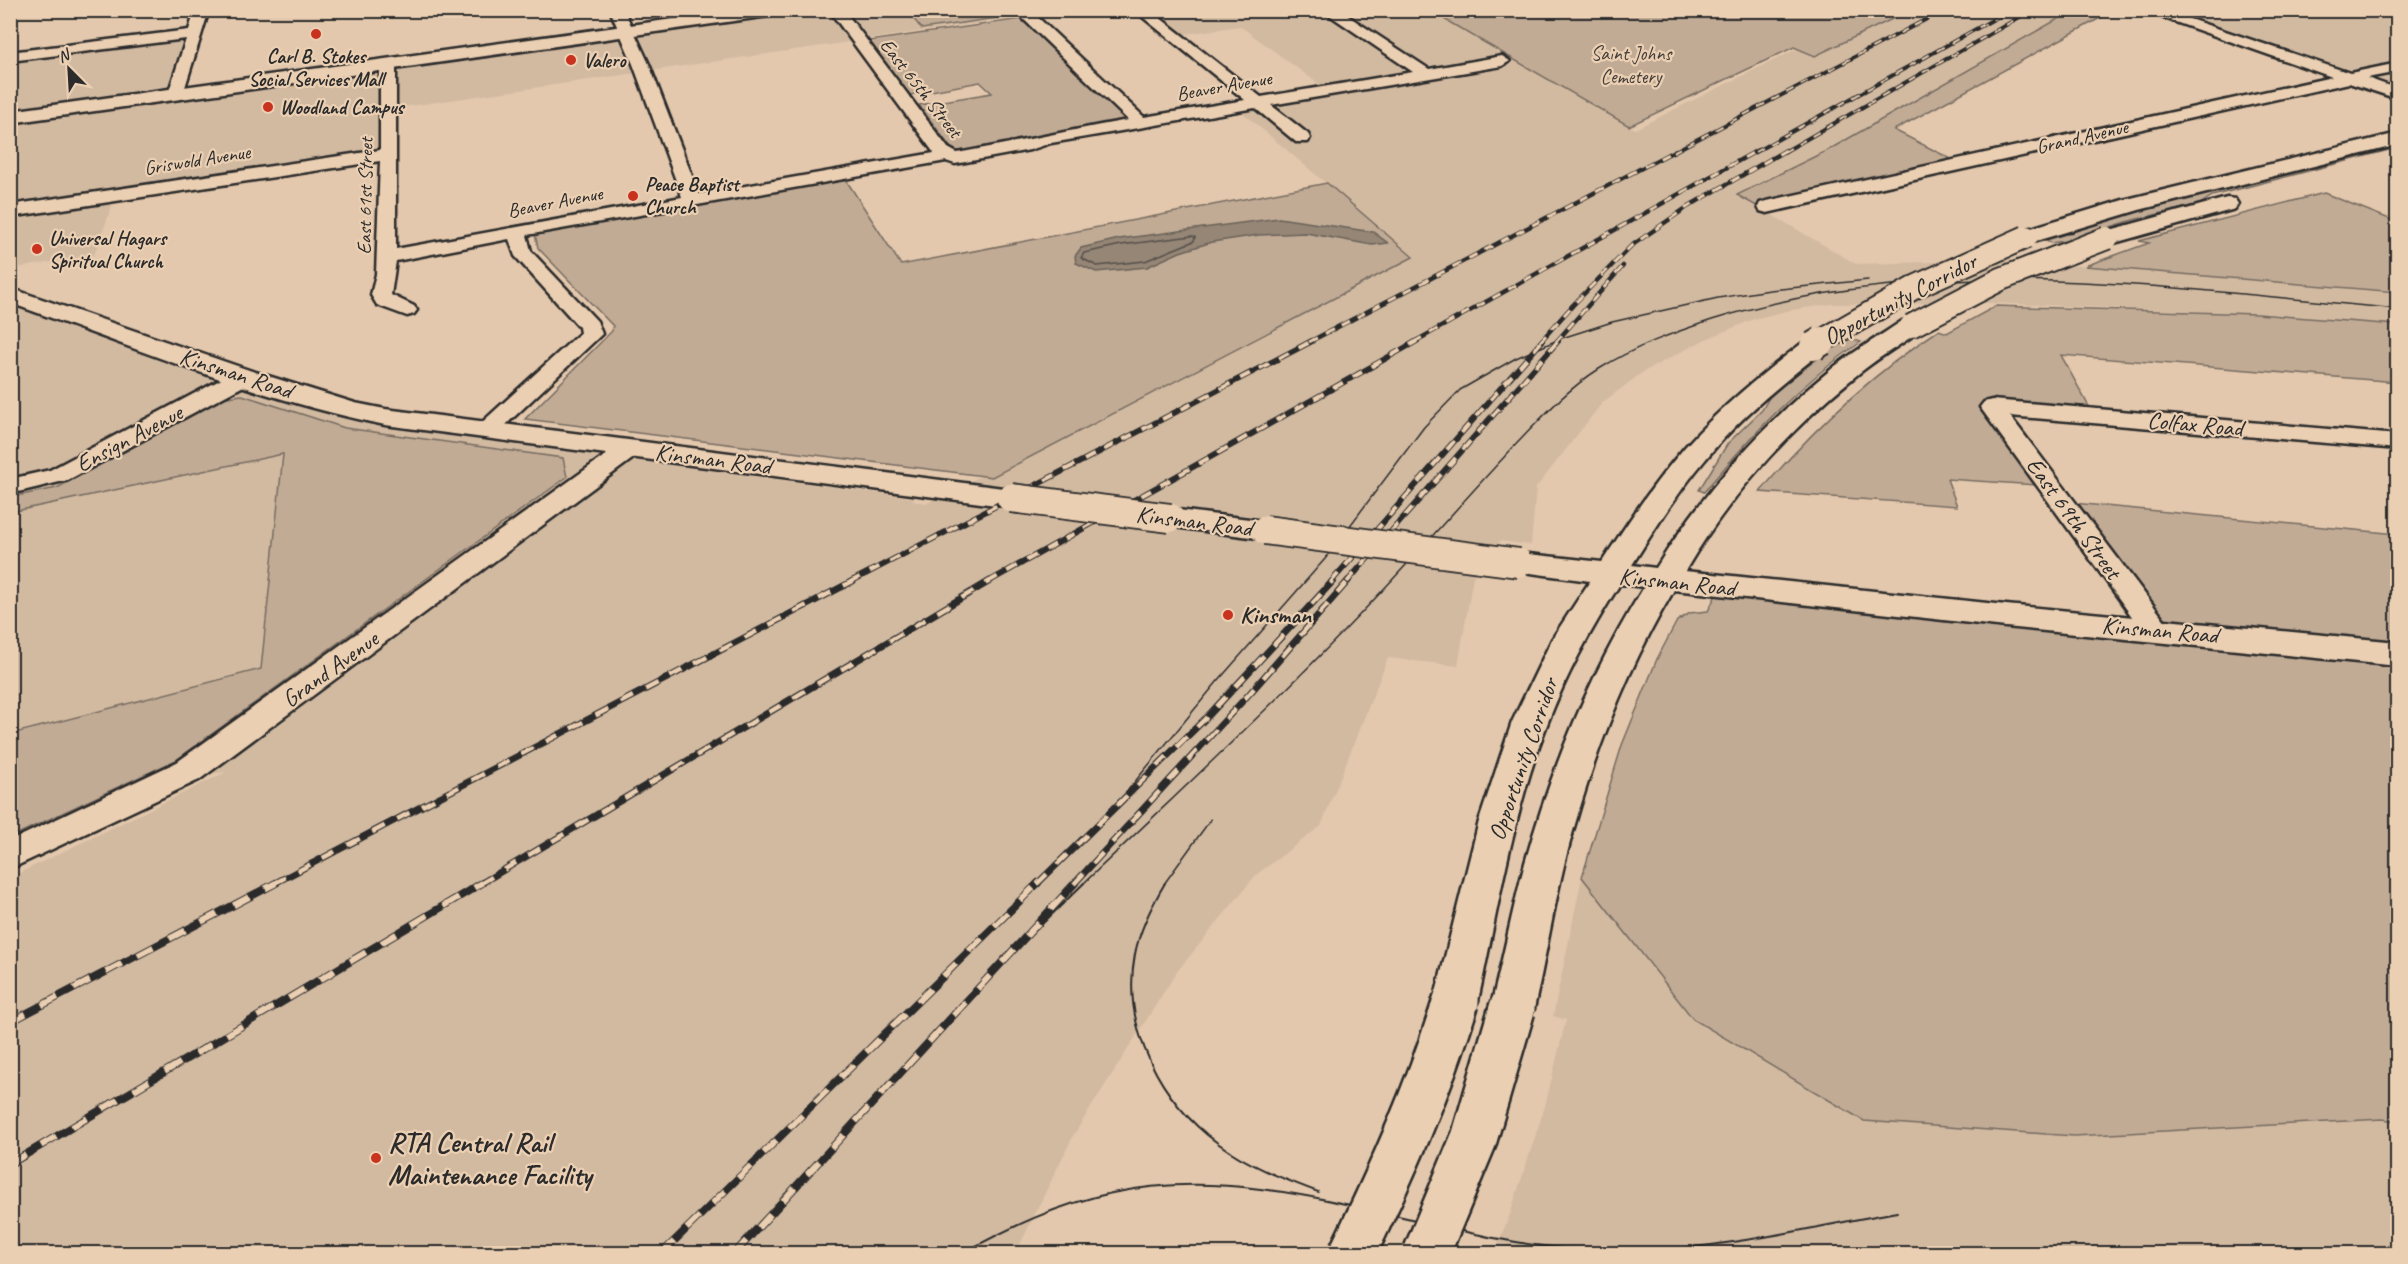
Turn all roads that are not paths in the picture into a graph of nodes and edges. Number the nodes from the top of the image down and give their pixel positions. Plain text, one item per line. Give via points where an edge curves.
1 (202, 10) edge
2 (617, 10) edge
3 (777, 10) edge
4 (836, 10) edge
5 (1021, 10) edge
6 (1141, 10) edge
7 (1329, 10) edge
8 (2148, 10) edge
9 (626, 32) junction
10 (194, 34) junction
11 (10, 57) edge
12 (1502, 61) dead end
13 (388, 65) junction
14 (2397, 67) edge
15 (1427, 74) junction
16 (2348, 78) junction
17 (177, 94) junction
18 (2397, 94) edge
19 (1258, 103) junction
20 (10, 117) edge
21 (1140, 123) junction
22 (1302, 138) dead end
23 (2397, 139) edge
24 (389, 154) junction
25 (951, 158) junction
26 (2248, 198) dead end
27 (692, 200) junction
28 (1767, 207) dead end
29 (10, 211) edge
30 (517, 233) junction
31 (386, 257) junction
32 (10, 295) edge
33 (407, 310) dead end
34 (243, 377) junction
35 (1992, 407) joint
36 (487, 430) junction
37 (2397, 442) edge
38 (630, 449) junction
39 (10, 487) edge
40 (1610, 574) junction
41 (1664, 581) junction
42 (2156, 629) junction
43 (2397, 654) edge
44 (10, 856) edge
45 (1352, 1254) edge
46 (1426, 1254) edge

1 - 10 street
2 - 9 street
3 - 9 main road
4 - 25 street, East 65th Street
5 - 21 street
6 - 19 street
7 - 15 street
8 - 16 street
9 - 13 main road
9 - 27 street
10 - 11 street
10 - 17 street
12 - 15 street, Beaver Avenue
13 - 17 main road
13 - 24 street, East 61st Street
14 - 16 street, Grand Avenue
15 - 19 street, Beaver Avenue
16 - 18 street
16 - 28 street, Grand Avenue
17 - 20 main road
19 - 21 street, Beaver Avenue
19 - 22 street
21 - 25 street, Beaver Avenue
23 - 40 main road, Opportunity Corridor, bridge via 2131,205 2026,237 1920,283 1850,322 1758,390 1709,437 1655,504
24 - 29 street, Griswold Avenue
24 - 31 street, East 61st Street
25 - 27 street, Beaver Avenue
26 - 41 main road, Opportunity Corridor, bridge via 2107,238 2001,279 1911,326 1834,380 1773,435 1715,503
27 - 30 street, Beaver Avenue
30 - 31 street, Beaver Avenue
30 - 36 street via 522,252 589,326 591,334
31 - 33 street, East 61st Street via 381,295 384,301
32 - 34 main road, Kinsman Road
34 - 36 main road, Kinsman Road via 350,410
34 - 39 street, Ensign Avenue via 59,475
35 - 37 street, Colfax Road
35 - 42 street, East 69th Street
36 - 38 main road, Kinsman Road
38 - 40 main road, Kinsman Road, bridge
38 - 44 street, Grand Avenue via 196,765
40 - 41 main road, Kinsman Road
40 - 45 main road, Opportunity Corridor, bridge via 1569,639 1530,722 1498,821 1456,1001 1426,1092
41 - 42 main road, Kinsman Road
41 - 46 main road, Opportunity Corridor, bridge via 1619,658 1572,773 1551,843 1512,1009 1474,1139
42 - 43 main road, Kinsman Road

